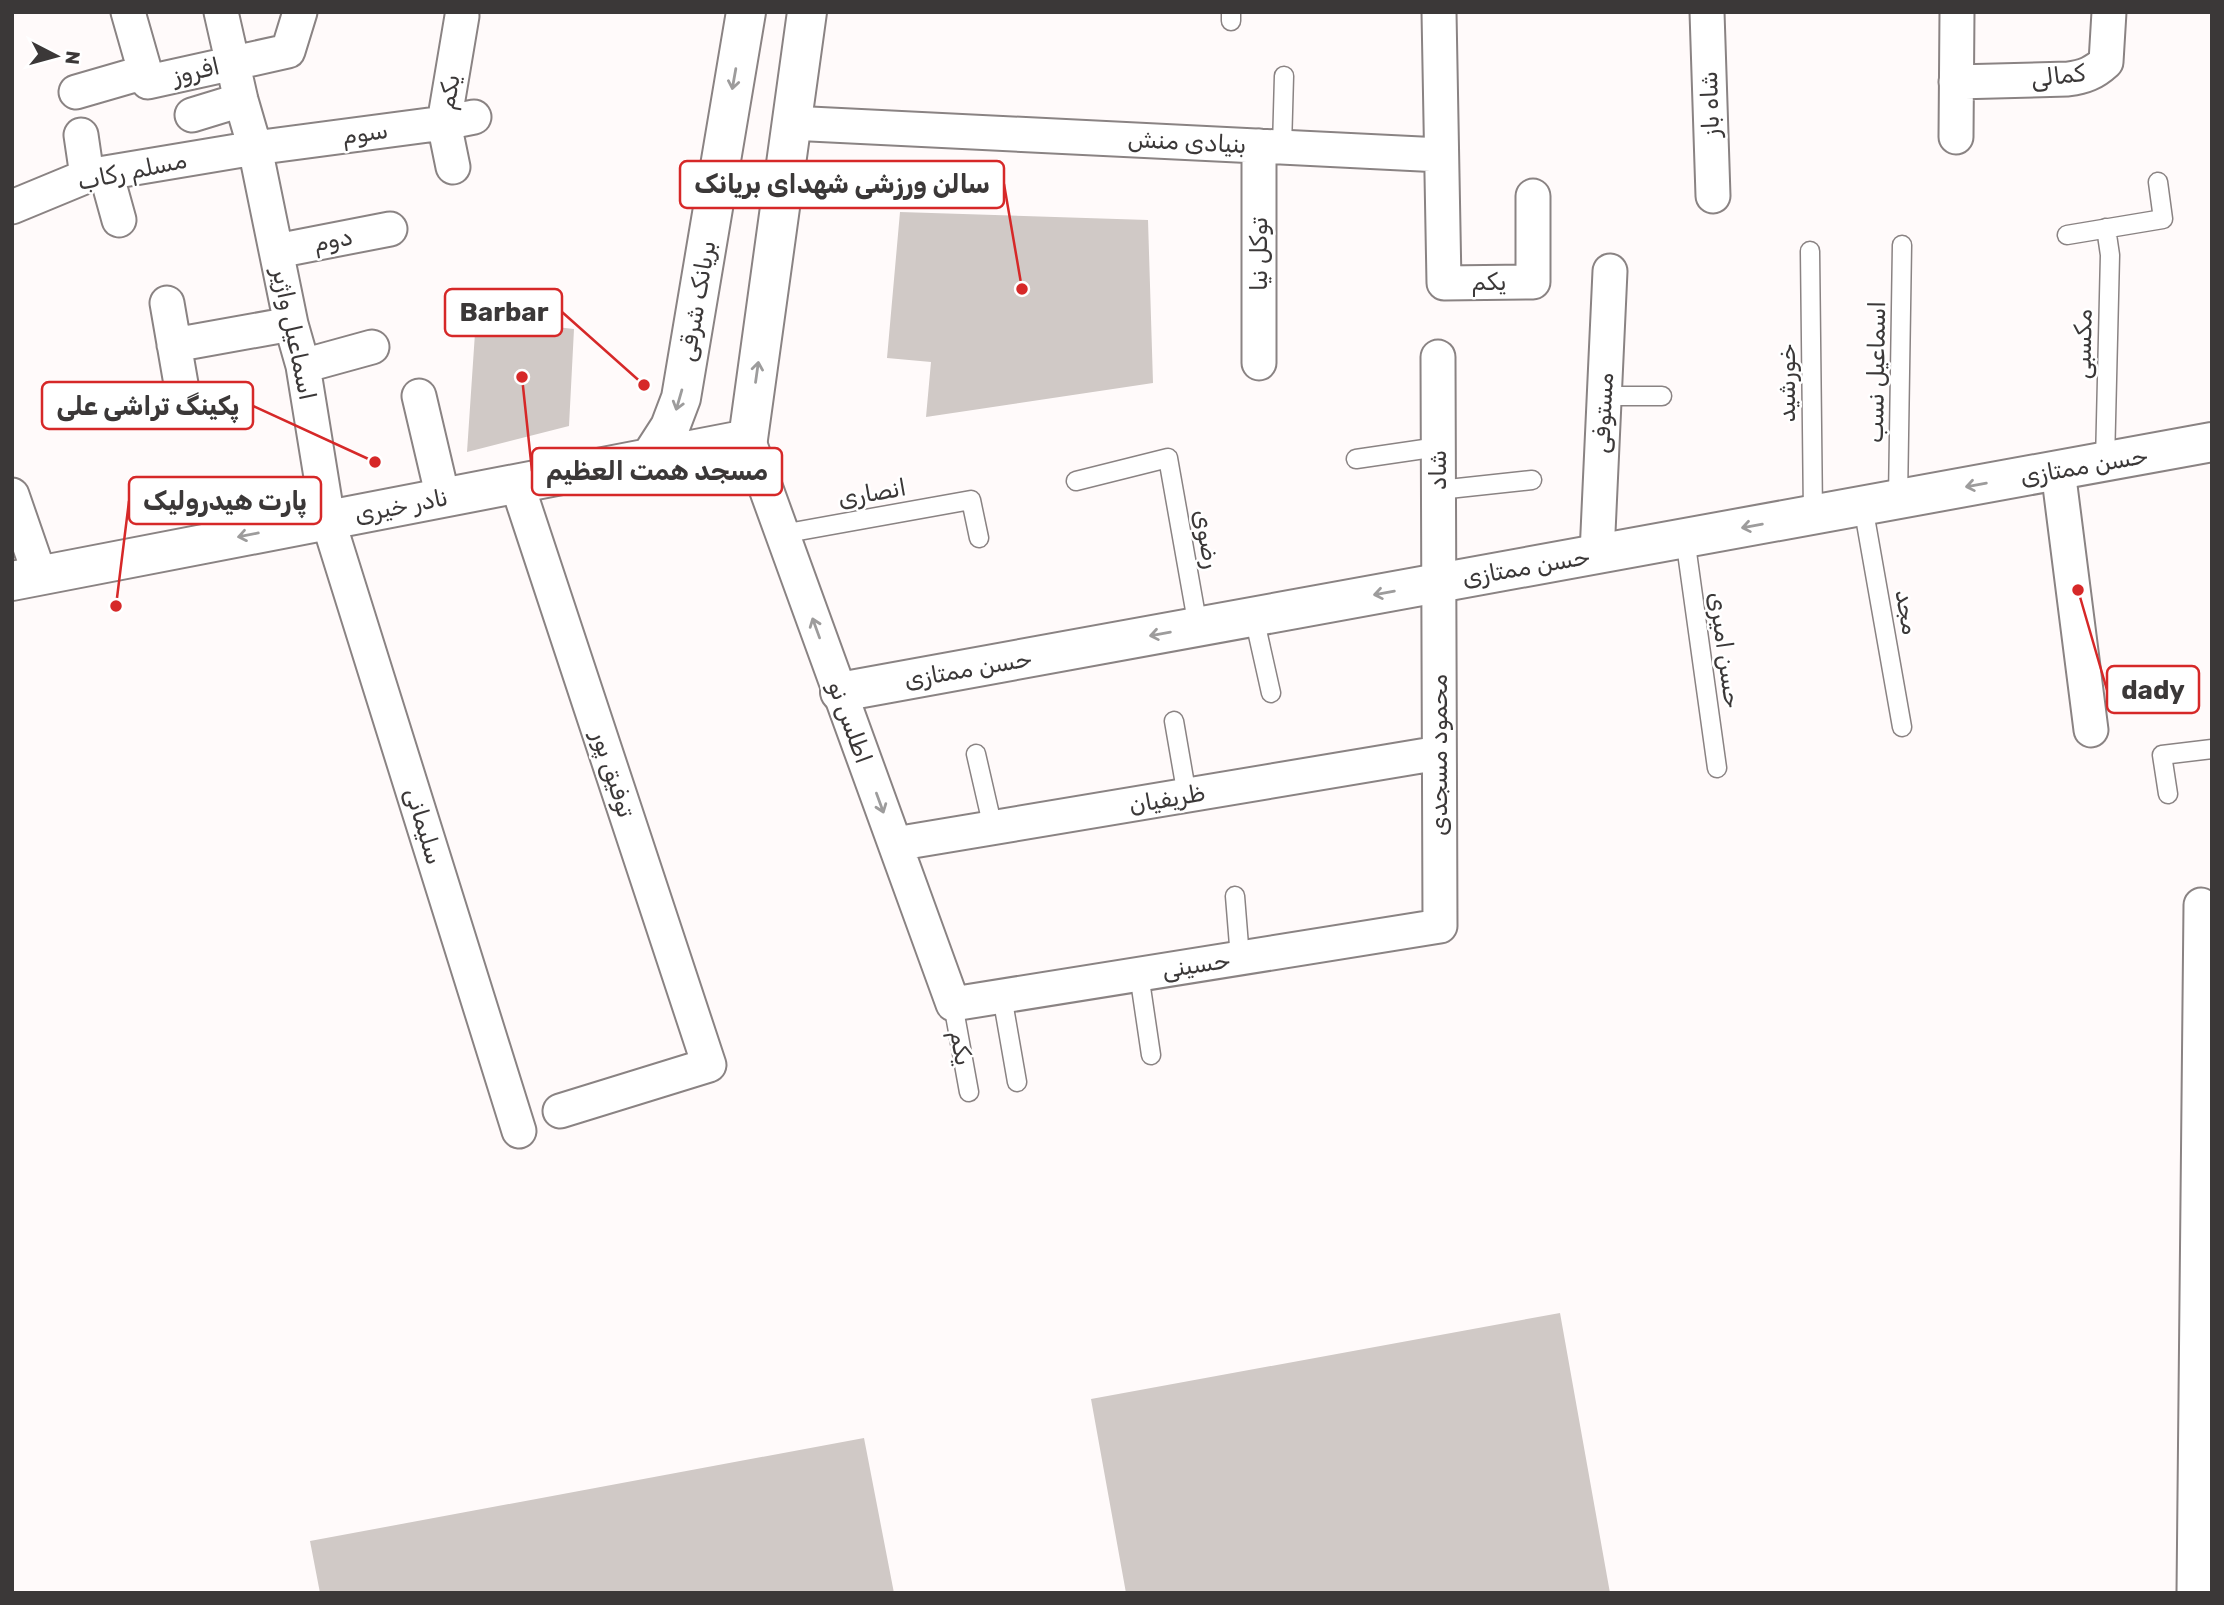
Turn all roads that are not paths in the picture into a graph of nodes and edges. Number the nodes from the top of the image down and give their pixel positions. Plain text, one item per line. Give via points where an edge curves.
1 (128, 12) edge
2 (221, 12) edge
3 (300, 12) edge
4 (746, 12) edge
5 (807, 12) edge
6 (1439, 12) edge
7 (1707, 12) edge
8 (1956, 12) edge
9 (2109, 12) edge
10 (462, 16) dead end
11 (233, 63) junction
12 (145, 72) junction
13 (1284, 76) dead end
14 (1956, 82) junction
15 (76, 92) dead end
16 (241, 100) junction
17 (192, 115) dead end
18 (459, 120) junction
19 (790, 123) junction
20 (81, 135) dead end
21 (1956, 137) dead end
22 (1270, 147) junction
23 (255, 148) junction
24 (1441, 155) junction
25 (453, 167) dead end
26 (97, 174) junction
27 (2158, 182) dead end
28 (1533, 196) dead end
29 (1713, 196) dead end
30 (12, 206) edge
31 (119, 220) dead end
32 (2106, 228) junction
33 (390, 229) dead end
34 (2067, 234) dead end
35 (1902, 245) dead end
36 (277, 251) junction
37 (1810, 251) dead end
38 (1610, 271) dead end
39 (167, 303) dead end
40 (292, 324) junction
41 (174, 345) junction
42 (372, 347) dead end
43 (1438, 357) dead end
44 (1259, 363) dead end
45 (303, 366) junction
46 (181, 384) dead end
47 (419, 396) dead end
48 (1604, 396) junction
49 (1662, 396) dead end
50 (748, 439) junction
51 (2212, 442) edge
52 (1438, 447) junction
53 (650, 458) junction
54 (1356, 459) dead end
55 (2105, 462) junction
56 (2058, 471) junction
57 (1532, 480) dead end
58 (1076, 481) dead end
59 (517, 484) junction
60 (1438, 491) junction
61 (12, 495) edge
62 (443, 498) junction
63 (1881, 503) junction
64 (1812, 515) junction
65 (328, 520) junction
66 (782, 534) junction
67 (979, 538) dead end
68 (1685, 538) junction
69 (1597, 554) junction
70 (26, 578) edge
71 (1439, 583) junction
72 (1254, 617) junction
73 (1198, 627) junction
74 (840, 692) junction
75 (1270, 693) dead end
76 (1174, 721) dead end
77 (1902, 727) dead end
78 (2091, 730) dead end
79 (2212, 750) edge
80 (1439, 753) junction
81 (976, 754) dead end
82 (1717, 768) dead end
83 (2168, 794) dead end
84 (1187, 796) junction
85 (993, 828) junction
86 (895, 845) junction
87 (1236, 896) dead end
88 (2201, 905) dead end
89 (1440, 926) joint
90 (1240, 958) junction
91 (1139, 974) junction
92 (1002, 996) junction
93 (953, 1004) junction
94 (1151, 1055) dead end
95 (1017, 1082) dead end
96 (969, 1092) dead end
97 (560, 1111) dead end
98 (519, 1131) dead end
99 (2194, 1593) edge

1 - 12 street, افروز
2 - 11 street, اسماعیل واژیر
3 - 11 street via 288,51
4 -> 53 street, بریانک شرقی via 681,398 670,428
5 - 19 street
6 - 24 street
7 - 29 street, شاه باز
8 - 14 street
9 - 14 street, کمالی via 2106,62 2084,77
10 - 18 street, یکم
11 - 12 street, افروز via 148,82
11 - 16 street, اسماعیل واژیر
12 - 15 street
13 - 22 lane
14 - 21 street
16 - 17 street
16 - 23 street, اسماعیل واژیر
18 - 23 street, سوم
18 - 25 street, یکم
19 - 22 street, بنیادی منش
50 -> 19 street
20 - 26 street
22 - 24 street, بنیادی منش
22 - 44 street, توکل نیا
23 - 26 street, مسلم رکاب
23 - 36 street, اسماعیل واژیر
24 - 28 street, یکم via 1444,283 1533,282
26 - 30 street, مسلم رکاب
26 - 31 street
27 - 32 lane via 2163,219
32 - 34 lane
32 - 55 lane, مکسبی via 2110,255
33 - 36 street, دوم
35 - 63 lane, اسماعیل نسب
36 - 40 street, اسماعیل واژیر
37 - 64 lane, خورشید
38 - 48 street, مستوفی
39 - 41 street
40 - 41 street
40 - 45 street, اسماعیل واژیر
41 - 46 street
42 - 45 street
43 - 52 street, شاد
45 - 65 street, اسماعیل واژیر
47 - 62 street
48 - 49 lane
48 - 69 street, مستوفی
50 - 53 street, نادر خیری
50 - 66 street, اطلس نو
51 - 55 street, حسن ممتازی
52 - 54 lane
52 - 60 street, شاد
53 - 59 street, نادر خیری
55 - 56 street, حسن ممتازی
56 -> 63 street, حسن ممتازی
56 - 78 street
57 - 60 lane
58 - 73 lane, رضوی via 1168,458
59 - 62 street, نادر خیری
59 - 97 street, توفیق پور via 709,1065
60 - 71 street, شاد
61 - 70 street
62 - 65 street, نادر خیری
63 - 64 street, حسن ممتازی
63 - 77 lane, مجد
64 -> 68 street, حسن ممتازی
65 -> 70 street, نادر خیری
65 - 98 street, سلیمانی
66 - 67 lane, انصاری via 971,500
74 -> 66 street, اطلس نو
68 - 69 street, حسن ممتازی
68 - 82 lane, حسن امیری
69 - 71 street, حسن ممتازی
71 -> 72 street, حسن ممتازی
71 - 80 street, محمود مسجدی
72 - 73 street, حسن ممتازی
72 - 75 lane
73 -> 74 street, حسن ممتازی
74 -> 86 street, اطلس نو
76 - 84 lane
79 - 83 lane via 2162,754
80 - 84 street, ظریفیان
80 - 89 street, محمود مسجدی
81 - 85 lane
84 - 85 street, ظریفیان
85 - 86 street, ظریفیان
86 - 93 street, اطلس نو
87 - 90 lane
88 - 99 street
89 - 90 street, حسینی
90 - 91 street, حسینی
91 - 92 street, حسینی
91 - 94 lane
92 - 93 street, حسینی
92 - 95 lane
93 - 96 lane, یکم

